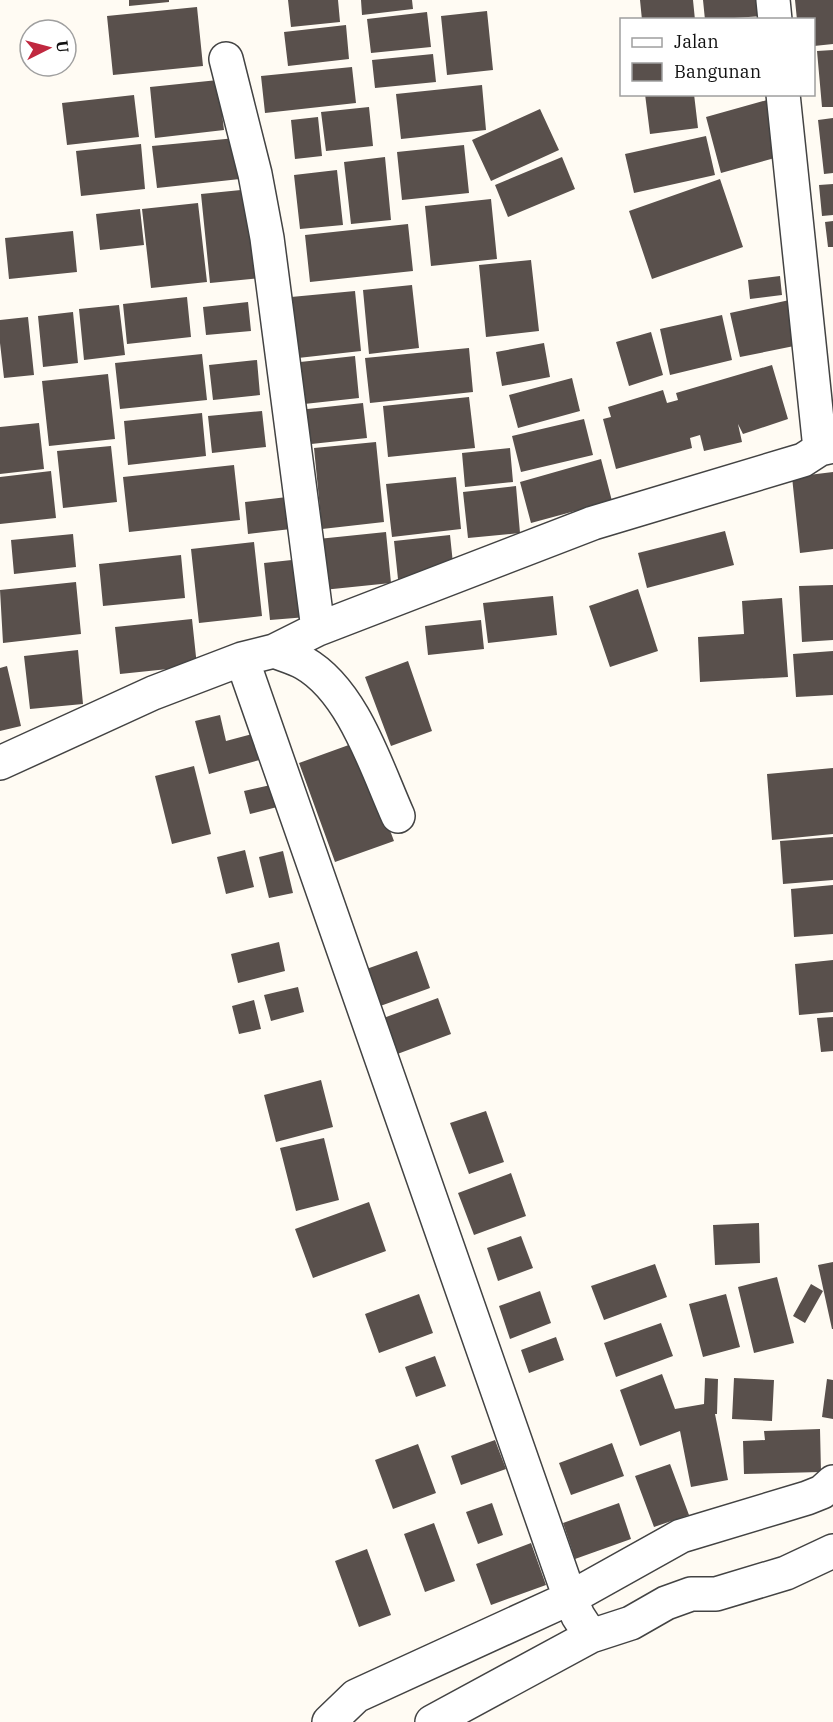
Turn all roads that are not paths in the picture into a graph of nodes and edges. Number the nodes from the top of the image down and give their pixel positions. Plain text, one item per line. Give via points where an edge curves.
1 (773, 0) edge
2 (775, 18) edge
3 (226, 59) dead end
4 (783, 96) edge
5 (826, 448) edge
6 (318, 629) junction
7 (274, 651) junction
8 (242, 659) junction
9 (0, 763) edge
10 (398, 816) dead end
11 (833, 1482) edge
12 (833, 1551) edge
13 (581, 1620) junction
14 (333, 1720) edge
15 (432, 1722) edge

1 - 2 street
3 - 6 street via 267,238
4 - 5 street
5 - 6 street via 803,460 593,523
6 - 7 street
7 - 8 street
7 - 10 street via 304,663 340,696 353,716
8 - 9 street via 153,693
8 - 13 street
11 - 13 street via 807,1498 681,1536
12 - 13 street via 786,1573 716,1594 691,1594 631,1623
13 - 14 street via 357,1696
13 - 15 street

